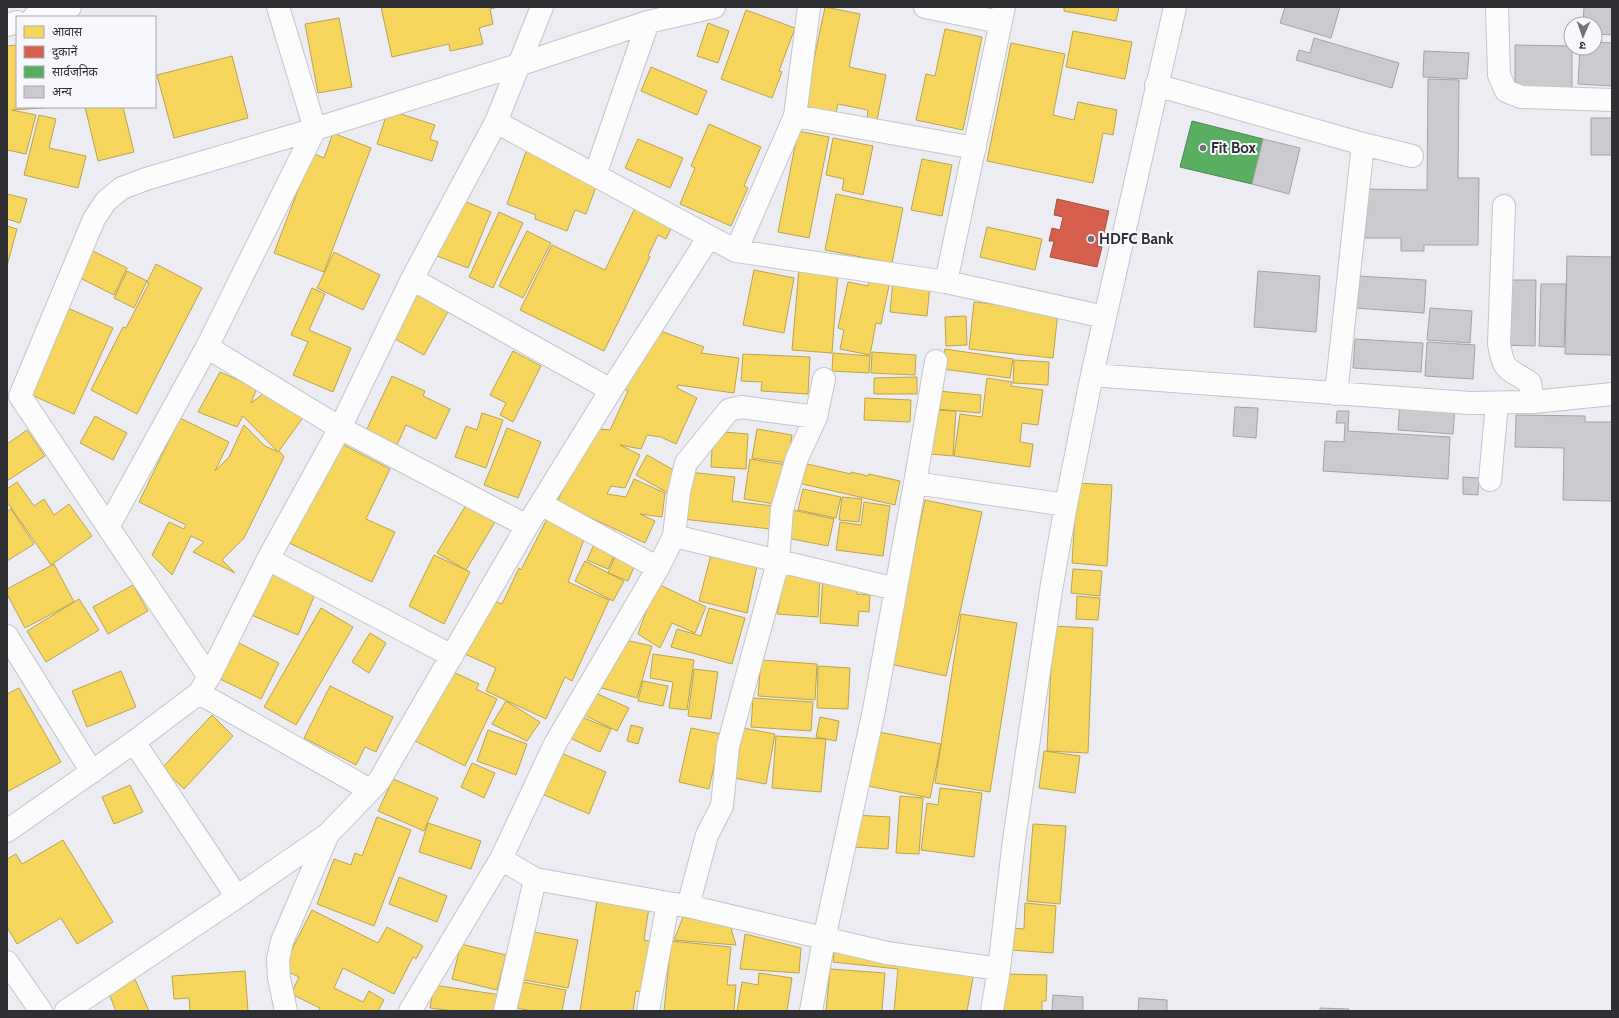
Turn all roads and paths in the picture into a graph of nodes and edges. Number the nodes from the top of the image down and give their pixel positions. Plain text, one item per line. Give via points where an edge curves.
1 (70, 7) edge
2 (278, 7) edge
3 (542, 7) edge
4 (714, 7) edge
5 (809, 7) edge
6 (925, 7) edge
7 (1175, 7) edge
8 (1497, 7) edge
9 (1002, 14) edge
10 (38, 16) edge
11 (648, 22) junction
12 (518, 65) junction
13 (1156, 86) junction
14 (1612, 100) edge
15 (796, 116) junction
16 (496, 122) junction
17 (315, 130) junction
18 (1363, 144) junction
19 (975, 148) junction
20 (1412, 156) dead end
21 (595, 175) junction
22 (1504, 206) dead end
23 (709, 237) junction
24 (736, 251) junction
25 (412, 279) junction
26 (946, 282) junction
27 (1105, 317) junction
28 (207, 347) junction
29 (936, 361) dead end
30 (1092, 375) junction
31 (824, 379) dead end
32 (611, 390) junction
33 (1336, 394) junction
34 (1612, 394) edge
35 (1533, 402) junction
36 (1497, 403) junction
37 (816, 417) junction
38 (340, 428) junction
39 (1490, 480) dead end
40 (915, 483) junction
41 (542, 504) junction
42 (1066, 505) junction
43 (527, 526) junction
44 (108, 527) junction
45 (674, 536) junction
46 (268, 559) junction
47 (778, 562) junction
48 (658, 568) junction
49 (896, 589) junction
50 (7, 636) edge
51 (452, 656) junction
52 (204, 685) junction
53 (134, 742) junction
54 (92, 772) junction
55 (370, 790) junction
56 (7, 831) edge
57 (328, 834) junction
58 (501, 859) junction
59 (535, 879) junction
60 (237, 897) junction
61 (678, 905) junction
62 (824, 939) junction
63 (7, 962) edge
64 (999, 969) junction
65 (41, 1011) edge
66 (66, 1011) edge
67 (286, 1011) edge
68 (410, 1011) edge
69 (505, 1011) edge
70 (648, 1011) edge
71 (811, 1011) edge
72 (992, 1011) edge

1 - 10 street
2 - 17 street
3 - 12 street
4 - 11 street
5 - 15 street
6 - 9 street
7 - 13 street
8 - 14 street via 1499,75 1506,91 1521,97
9 - 19 street
11 - 12 street
11 - 21 street
12 - 16 street
12 - 17 street
13 - 18 street
13 - 27 street
15 - 19 street
15 - 24 street
16 - 21 street
16 - 25 street
17 - 28 street
17 - 44 street via 122,188 106,201 94,219 20,396
18 - 20 street
18 - 33 street
19 - 26 street
21 - 23 street
22 - 35 street via 1499,344 1501,361 1507,369 1530,383
23 - 24 street
23 - 32 street
24 - 26 street
25 - 32 street
25 - 38 street
26 - 27 street
27 - 30 street
28 - 38 street
28 - 44 street
29 - 40 street
30 - 33 street
30 - 42 street
31 - 37 street
32 - 41 street
33 - 36 street
34 - 35 street
35 - 36 street
36 - 39 street
37 - 45 street via 741,406 729,410 686,463 679,492
37 - 47 street via 797,458 782,509
38 - 43 street
38 - 46 street
40 - 42 street
40 - 49 street
41 - 43 street
41 - 48 street
42 - 64 street via 1016,824
43 - 51 street
44 - 52 street
45 - 47 street
45 - 48 street
46 - 51 street
46 - 52 street
47 - 49 street
47 - 61 street via 728,746 722,806
48 - 58 street via 555,744
49 - 62 street via 874,710
50 - 54 street
51 - 55 street via 379,781
52 - 53 street
52 - 55 street
53 - 54 street
53 - 60 street
54 - 56 street
55 - 57 street
57 - 60 street
57 - 67 street via 282,941 278,959 278,978
58 - 59 street
58 - 68 street
59 - 61 street
59 - 69 street
60 - 66 street
61 - 62 street
61 - 70 street
62 - 64 street via 887,953
62 - 71 street
63 - 65 street
64 - 72 street

